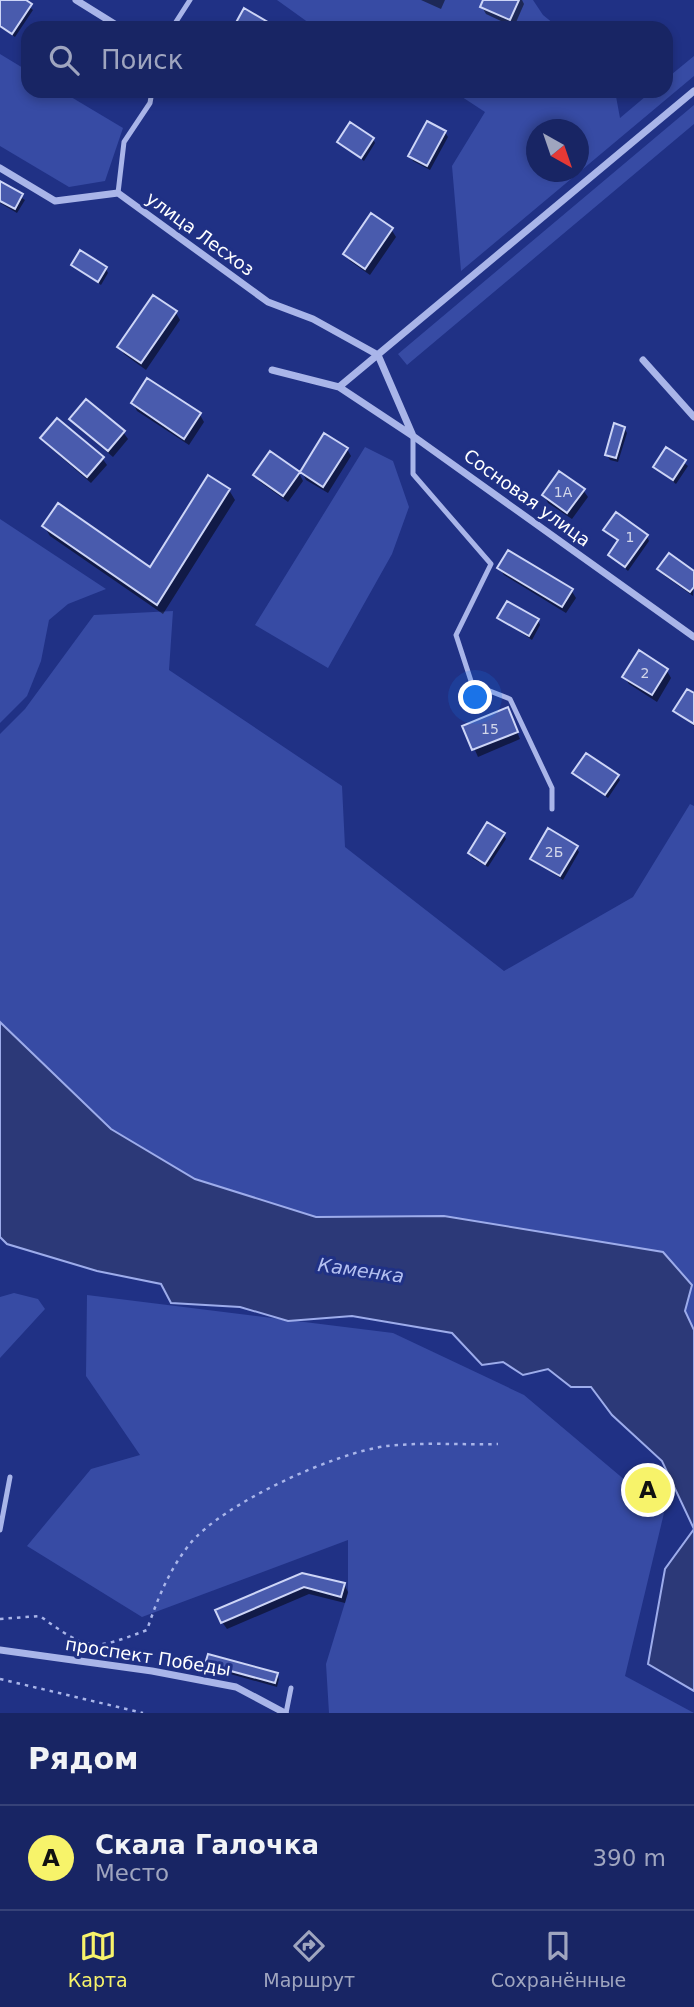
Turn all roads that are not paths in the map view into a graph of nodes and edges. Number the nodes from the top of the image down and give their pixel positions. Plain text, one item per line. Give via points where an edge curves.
1 (76, 0) edge
2 (190, 0) edge
3 (110, 21) edge
4 (176, 21) edge
5 (694, 91) edge
6 (151, 98) edge
7 (0, 168) edge
8 (118, 193) junction
9 (378, 355) junction
10 (643, 360) dead end
11 (272, 370) dead end
12 (339, 387) junction
13 (694, 417) edge
14 (413, 436) junction
15 (694, 637) edge
16 (552, 809) dead end
17 (10, 1477) dead end
18 (0, 1530) edge
19 (0, 1650) edge
20 (291, 1688) dead end
21 (286, 1713) edge

1 - 3 street
2 - 4 lane
5 - 9 street
6 - 8 lane via 124,142
7 - 8 street via 55,201
8 - 9 street, улица Лесхоз via 268,302 313,319
9 - 12 street
9 - 14 street
10 - 13 street
11 - 12 street, Сосновая улица
12 - 14 street, Сосновая улица
14 - 15 street, Сосновая улица
14 - 16 lane via 413,474 491,564 456,635 472,684 510,699 552,788
17 - 18 lane
19 - 21 street, проспект Победы via 236,1687
20 - 21 lane

